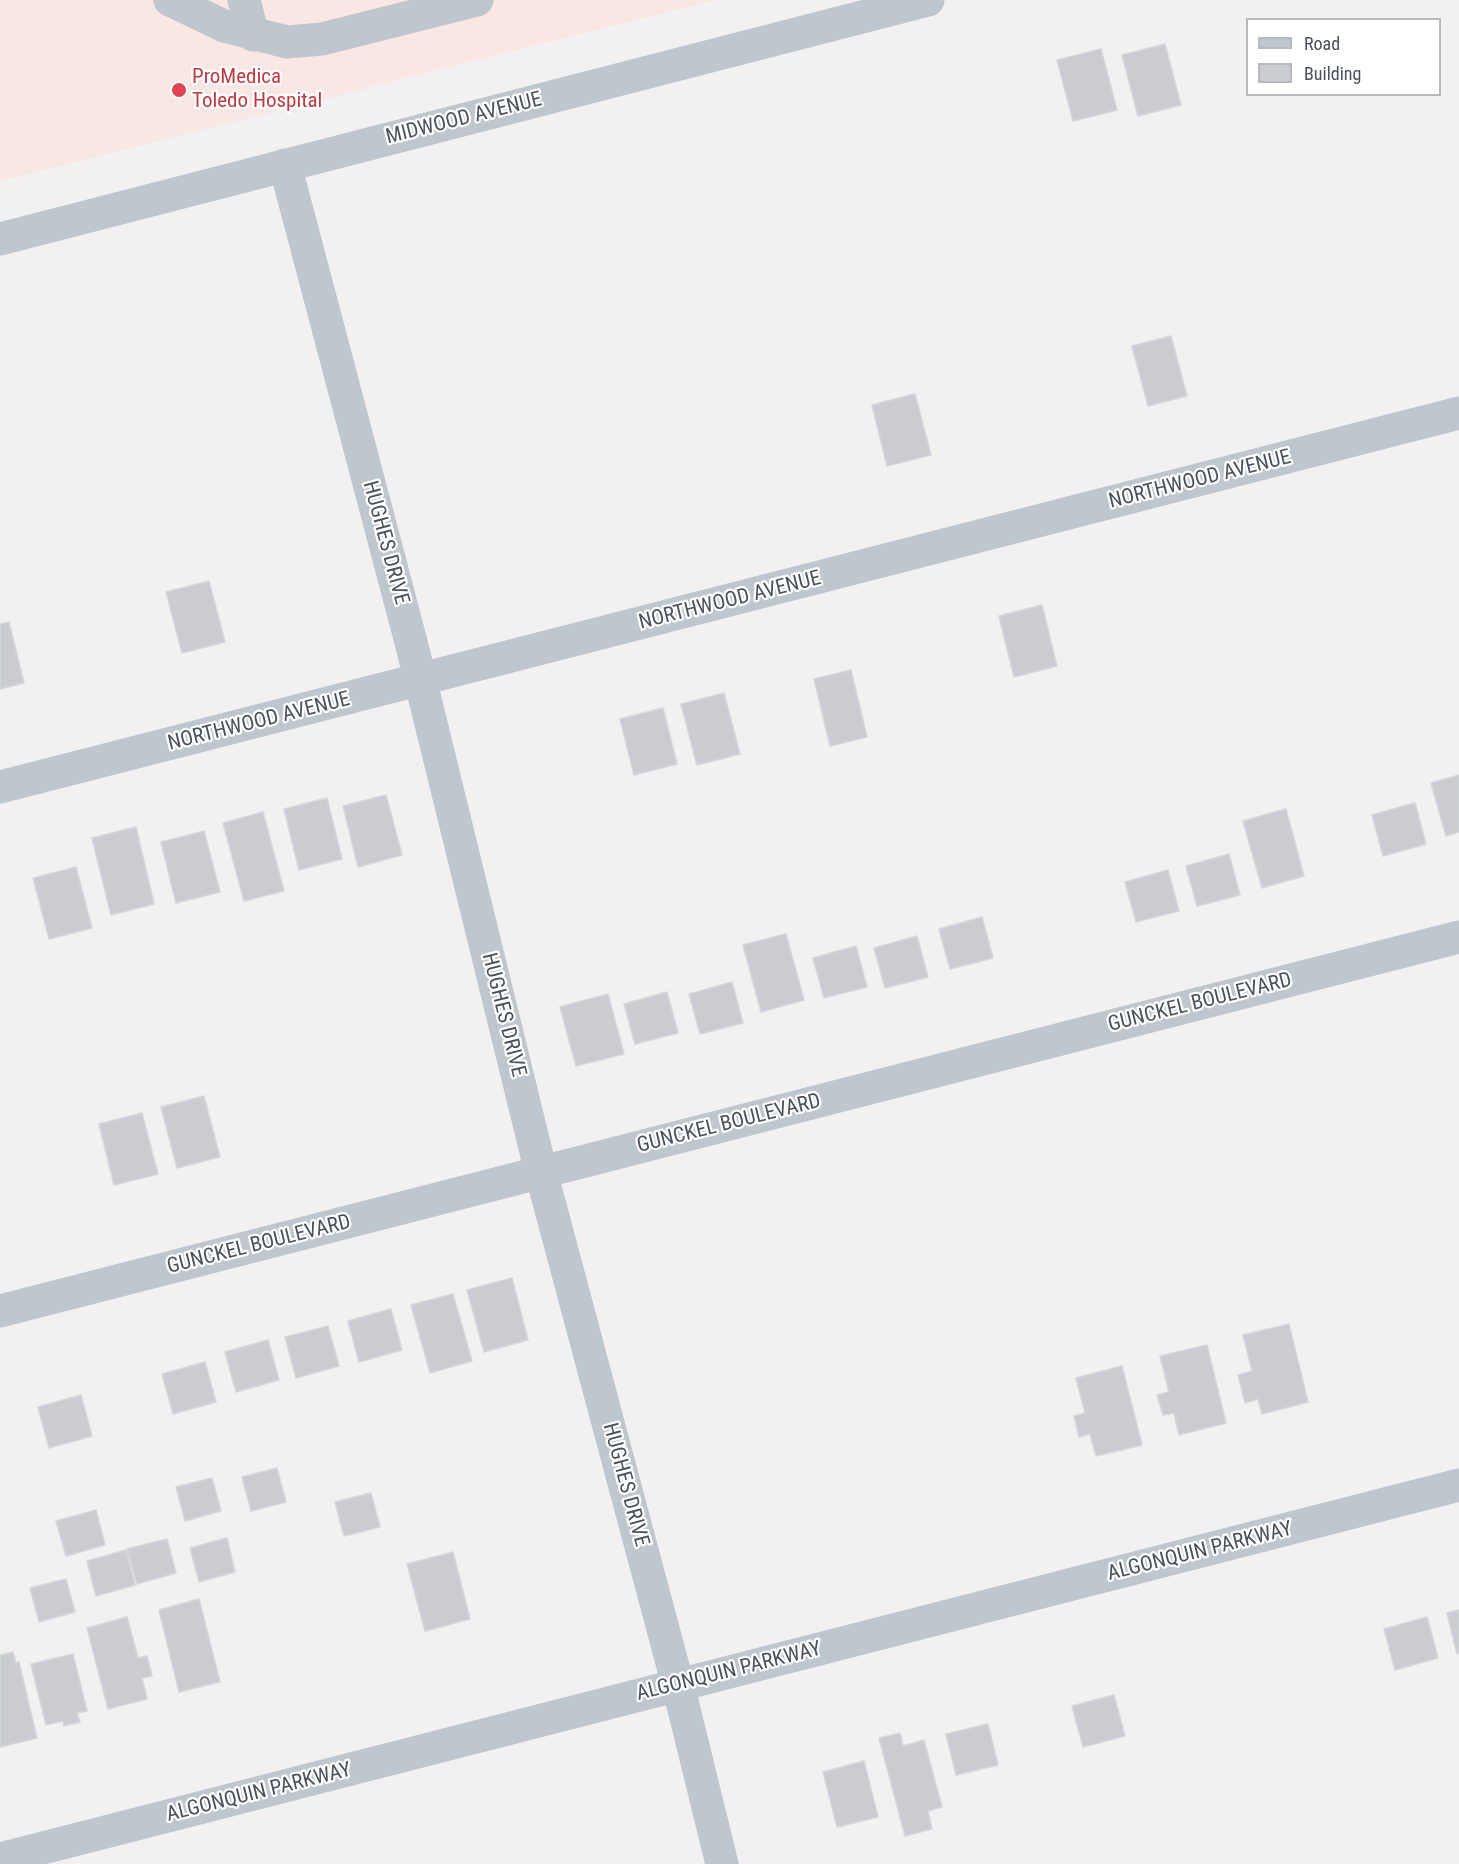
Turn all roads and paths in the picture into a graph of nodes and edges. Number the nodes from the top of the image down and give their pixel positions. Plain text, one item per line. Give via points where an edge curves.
1 (170, 0) edge
2 (244, 0) edge
3 (477, 0) edge
4 (928, 0) edge
5 (253, 35) junction
6 (285, 165) junction
7 (0, 239) edge
8 (1459, 413) edge
9 (421, 680) junction
10 (0, 788) edge
11 (1459, 937) edge
12 (542, 1172) junction
13 (0, 1311) edge
14 (1459, 1485) edge
15 (678, 1685) junction
16 (0, 1859) edge
17 (722, 1864) edge

1 - 5 street via 207,19
2 - 5 street
3 - 5 street via 322,39 287,42
4 - 6 street, MIDWOOD AVENUE
6 - 7 street, MIDWOOD AVENUE
6 - 9 street, HUGHES DRIVE
8 - 9 street, NORTHWOOD AVENUE
9 - 10 street, NORTHWOOD AVENUE
9 - 12 street, HUGHES DRIVE
11 - 12 street, GUNCKEL BOULEVARD
12 - 13 street, GUNCKEL BOULEVARD
12 - 15 street, HUGHES DRIVE
14 - 15 street, ALGONQUIN PARKWAY
15 - 16 street, ALGONQUIN PARKWAY
15 - 17 street, HUGHES DRIVE

